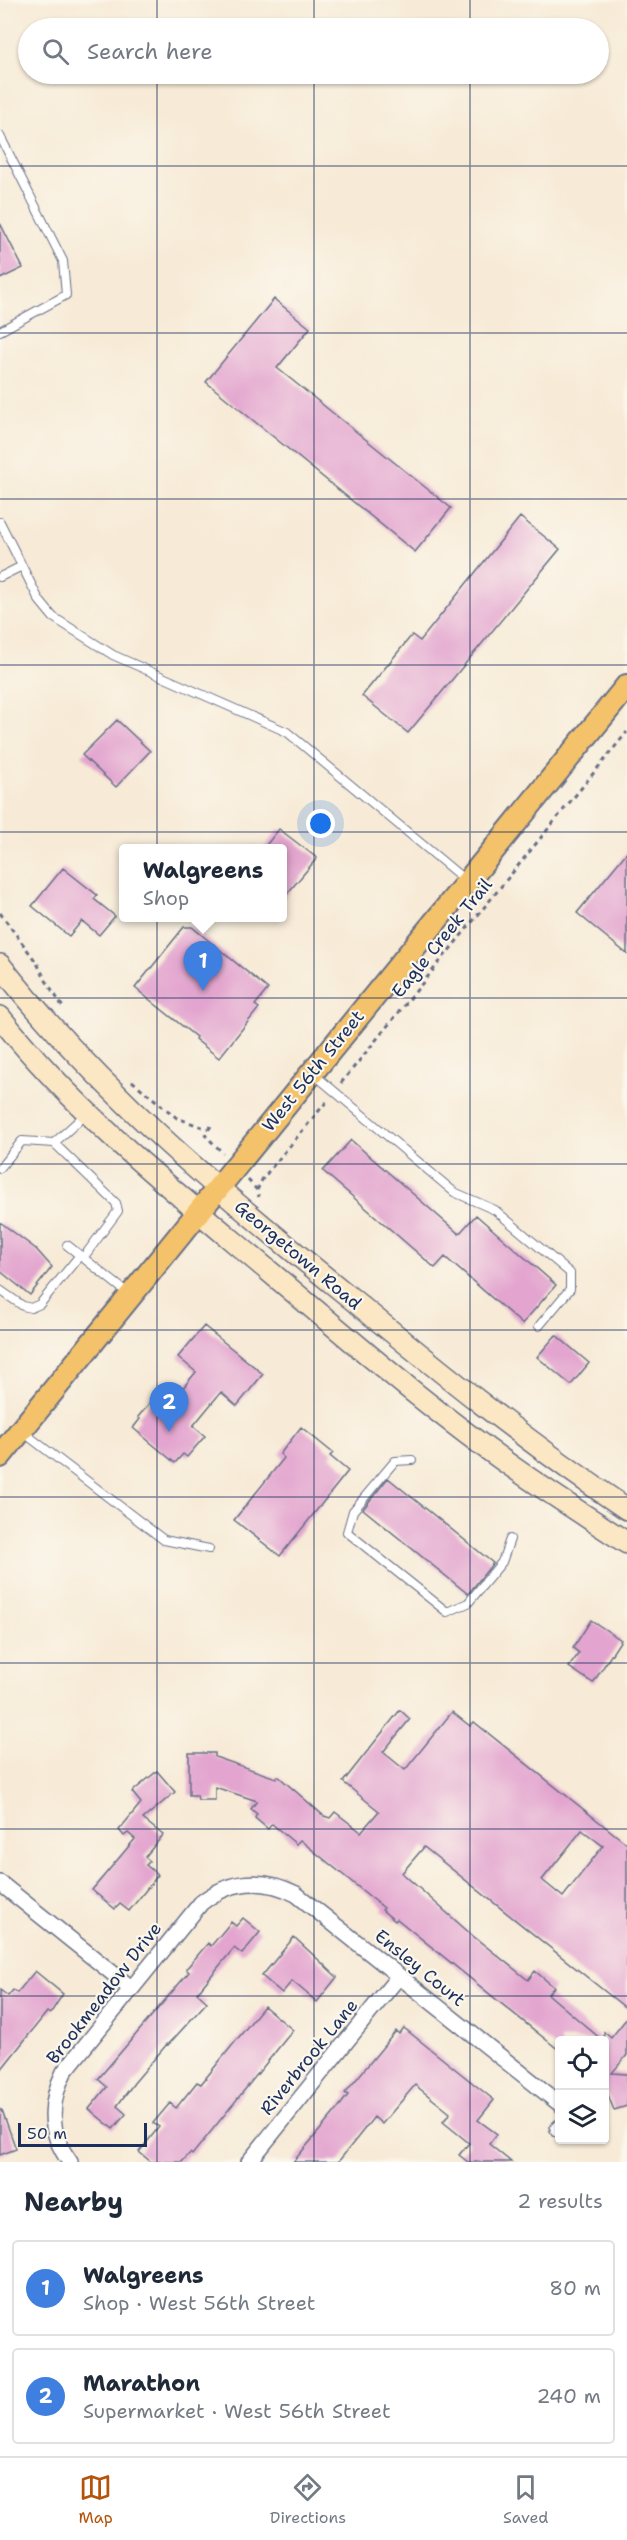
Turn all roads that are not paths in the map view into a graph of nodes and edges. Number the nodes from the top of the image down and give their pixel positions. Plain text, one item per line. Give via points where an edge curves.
1 (0, 136) edge
2 (0, 331) edge
3 (0, 522) edge
4 (22, 566) junction
5 (0, 577) edge
6 (627, 686) edge
7 (466, 881) junction
8 (0, 965) edge
9 (0, 1017) edge
10 (311, 1072) junction
11 (87, 1113) junction
12 (54, 1143) junction
13 (0, 1168) edge
14 (218, 1187) junction
15 (197, 1213) junction
16 (67, 1245) dead end
17 (82, 1257) junction
18 (0, 1290) edge
19 (130, 1295) junction
20 (539, 1326) dead end
21 (21, 1431) junction
22 (0, 1456) edge
23 (412, 1461) dead end
24 (627, 1509) edge
25 (510, 1539) dead end
26 (627, 1543) edge
27 (209, 1549) dead end
28 (248, 1882) joint
29 (0, 1883) edge
30 (399, 1976) junction
31 (131, 1988) junction
32 (555, 2100) edge
33 (69, 2162) edge
34 (249, 2162) edge

1 - 2 lane via 63,261 66,295
3 - 4 lane
4 - 5 lane
4 - 7 lane via 48,613 69,629 113,655 287,732
6 - 7 main road, West 56th Street
7 - 10 main road, West 56th Street
8 - 14 main road, Georgetown Road via 85,1065
9 - 11 main road, Georgetown Road
10 - 14 main road, West 56th Street
10 - 20 lane via 454,1192 495,1210 570,1273 570,1289
11 - 12 lane
11 - 15 main road, Georgetown Road
12 - 13 lane via 22,1141
12 - 17 lane via 116,1203 118,1211
14 - 15 main road, West 56th Street
14 - 24 main road, Georgetown Road via 474,1400
15 - 19 main road, West 56th Street
15 - 26 main road, Georgetown Road via 446,1417 513,1468
16 - 17 lane
17 - 18 lane via 40,1304 31,1308
17 - 19 lane
19 - 21 main road, West 56th Street
21 - 22 main road, West 56th Street
21 - 27 lane via 164,1540
23 - 25 lane via 395,1461 353,1511 347,1532 447,1612 468,1603 502,1562
28 - 30 street, Ensley Court via 273,1884 296,1894
28 - 31 street, Brookmeadow Drive via 229,1886 201,1903
29 - 31 street
30 - 32 street, Ensley Court
30 - 34 street, Riverbrook Lane
31 - 33 street, Brookmeadow Drive via 70,2063 55,2092 54,2127

